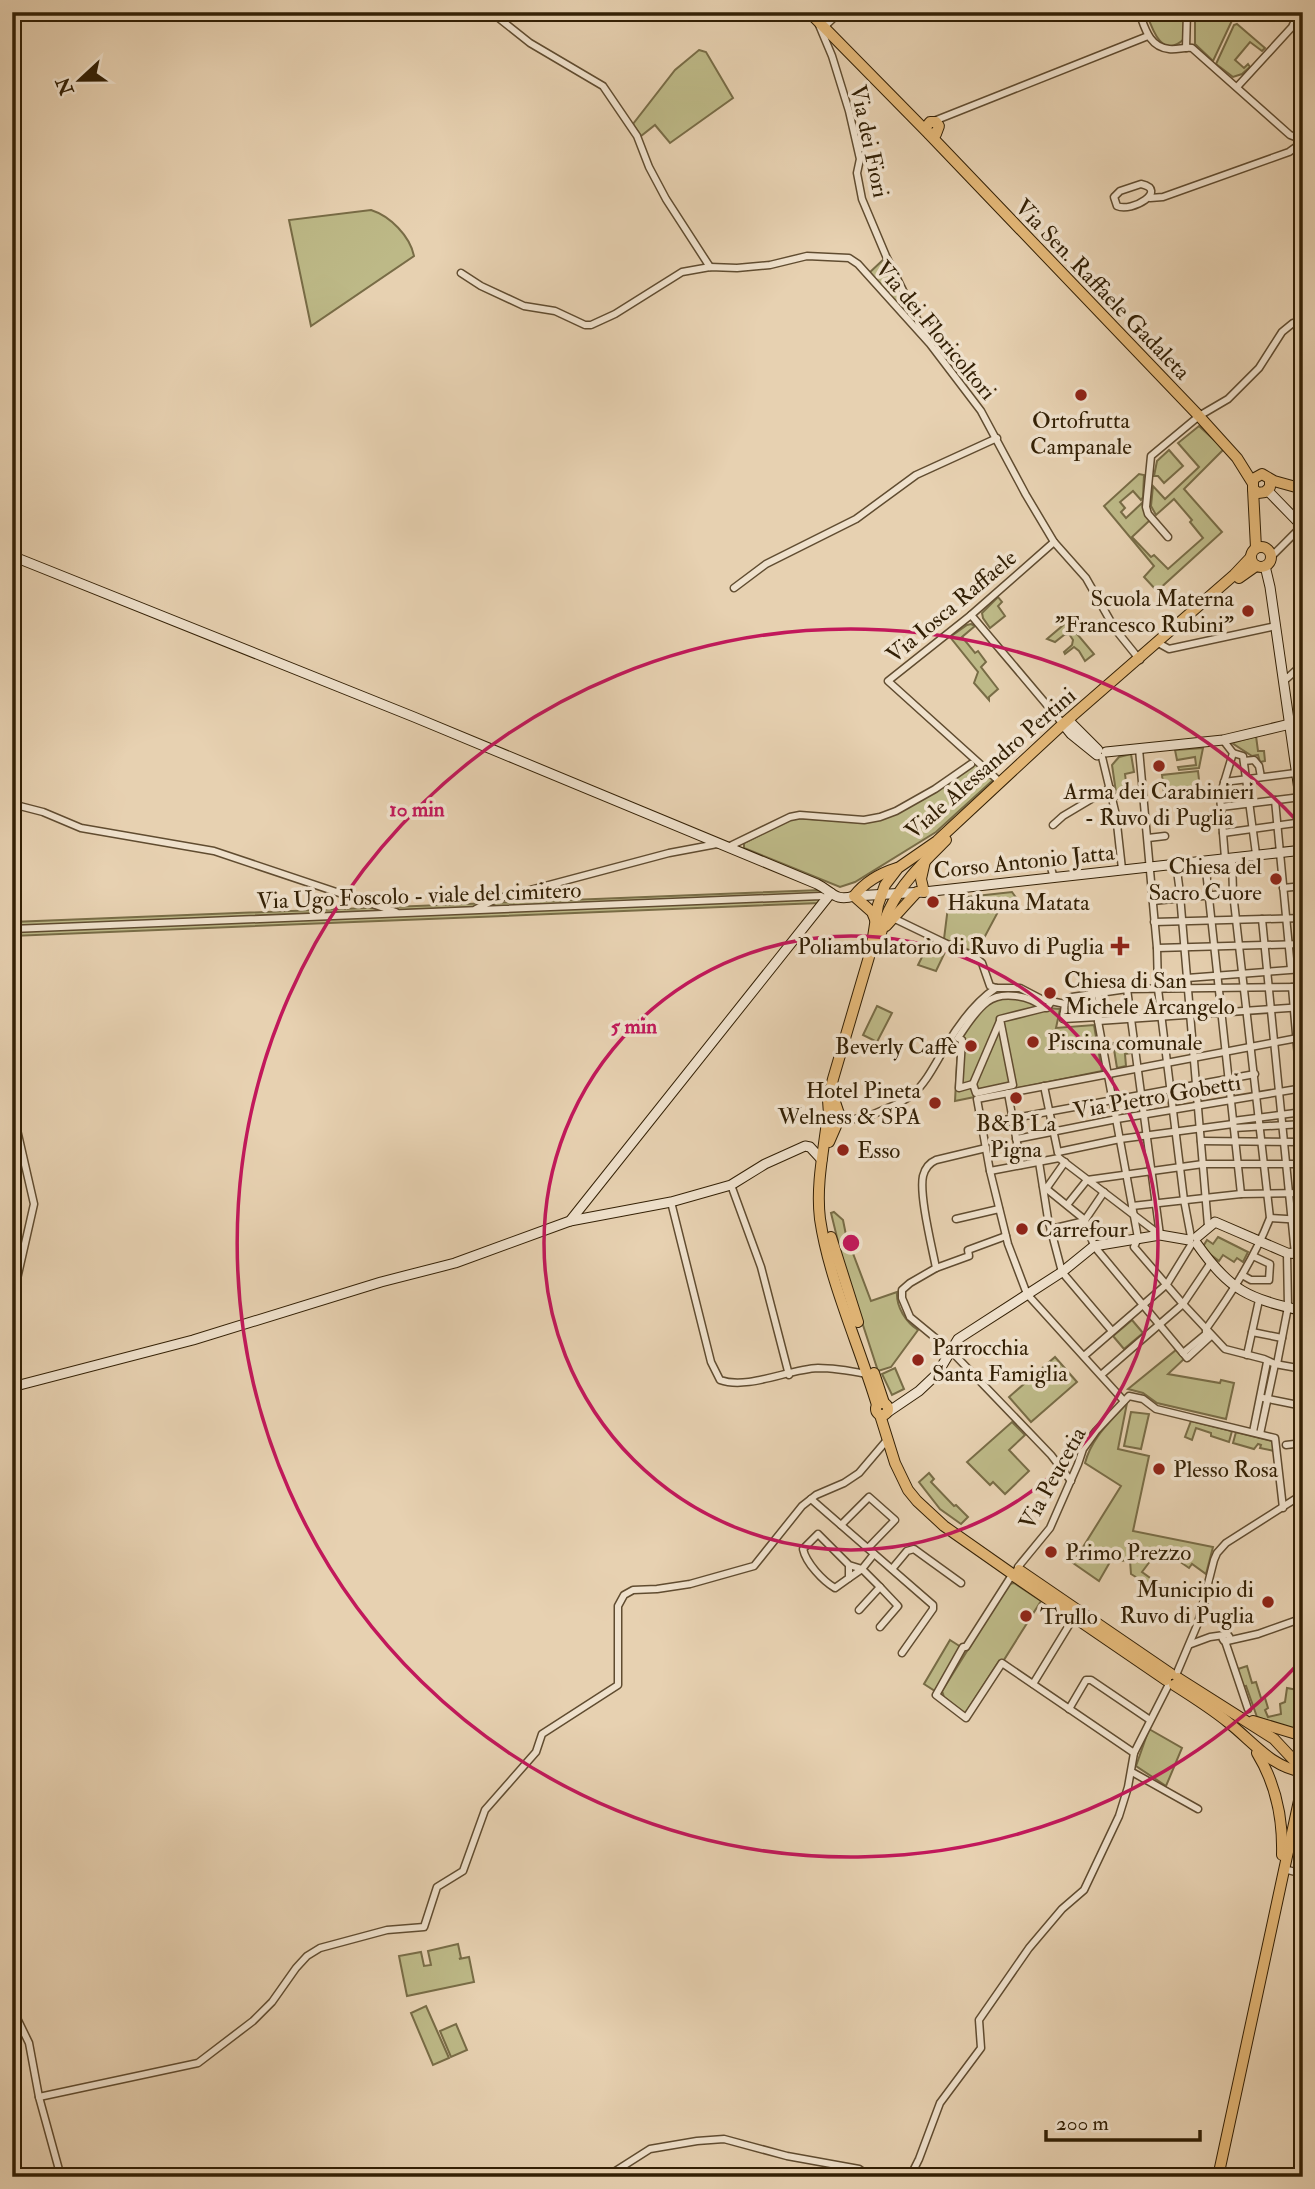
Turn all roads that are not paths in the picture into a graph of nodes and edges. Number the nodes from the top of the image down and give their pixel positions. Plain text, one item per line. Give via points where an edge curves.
1 (491, 12) edge
2 (840, 12) edge
3 (1139, 12) edge
4 (1187, 12) edge
5 (1299, 12) edge
6 (817, 20) edge
7 (1148, 36) junction
8 (1186, 47) junction
9 (1237, 87) junction
10 (932, 129) junction
11 (1303, 141) edge
12 (1150, 198) junction
13 (710, 267) junction
14 (461, 273) dead end
15 (1303, 320) edge
16 (930, 344) junction
17 (1199, 416) junction
18 (997, 438) junction
19 (1262, 485) junction
20 (1303, 489) edge
21 (1302, 527) edge
22 (1168, 537) dead end
23 (1054, 542) junction
24 (12, 556) edge
25 (1260, 557) junction
26 (734, 588) dead end
27 (971, 615) junction
28 (1276, 626) junction
29 (1156, 646) junction
30 (1135, 661) junction
31 (1303, 664) edge
32 (1284, 681) junction
33 (1290, 723) junction
34 (1066, 725) junction
35 (1223, 740) junction
36 (1298, 747) edge
37 (1139, 749) junction
38 (1233, 753) junction
39 (1101, 754) junction
40 (1244, 761) junction
41 (971, 764) dead end
42 (1300, 772) edge
43 (1261, 777) junction
44 (1246, 779) junction
45 (1000, 782) junction
46 (1224, 782) junction
47 (1110, 788) junction
48 (1301, 797) edge
49 (1275, 800) junction
50 (1249, 803) junction
51 (12, 804) edge
52 (1221, 807) junction
53 (1303, 820) edge
54 (1053, 825) dead end
55 (1277, 825) junction
56 (1252, 829) junction
57 (1223, 833) junction
58 (1165, 836) dead end
59 (1148, 838) junction
60 (722, 846) junction
61 (1303, 849) edge
62 (1280, 852) junction
63 (1255, 855) junction
64 (1048, 858) dead end
65 (1229, 858) junction
66 (1205, 860) junction
67 (925, 861) junction
68 (1176, 863) junction
69 (1151, 866) junction
70 (898, 868) junction
71 (1122, 869) junction
72 (1054, 878) junction
73 (1303, 886) edge
74 (1283, 888) junction
75 (921, 892) junction
76 (898, 893) junction
77 (1233, 893) junction
78 (880, 894) junction
79 (1180, 895) junction
80 (1208, 895) junction
81 (831, 896) junction
82 (852, 896) junction
83 (1153, 901) junction
84 (471, 911) junction
85 (402, 914) junction
86 (893, 918) junction
87 (1286, 918) junction
88 (1303, 918) edge
89 (1262, 919) junction
90 (1211, 920) junction
91 (1236, 920) junction
92 (1182, 921) junction
93 (1154, 922) junction
94 (880, 926) junction
95 (12, 929) edge
96 (1289, 944) junction
97 (1303, 944) edge
98 (1264, 945) junction
99 (1240, 946) junction
100 (1157, 947) junction
101 (1184, 947) junction
102 (1214, 947) junction
103 (1303, 968) edge
104 (1291, 969) junction
105 (1267, 971) junction
106 (1243, 973) junction
107 (1217, 975) junction
108 (1187, 978) junction
109 (1270, 987) junction
110 (1292, 987) junction
111 (1303, 987) edge
112 (996, 988) junction
113 (1188, 988) junction
114 (1219, 988) junction
115 (1244, 988) junction
116 (1128, 989) junction
117 (1158, 989) junction
118 (1094, 993) junction
119 (1051, 1002) junction
120 (1065, 1004) junction
121 (1303, 1007) edge
122 (1294, 1008) junction
123 (1044, 1009) junction
124 (1271, 1009) junction
125 (1247, 1011) junction
126 (1220, 1012) junction
127 (1098, 1016) junction
128 (1191, 1016) junction
129 (1162, 1017) junction
130 (1131, 1018) junction
131 (1000, 1019) junction
132 (1299, 1037) edge
133 (1274, 1042) junction
134 (1251, 1047) junction
135 (1226, 1052) junction
136 (1194, 1059) junction
137 (1168, 1064) junction
138 (1301, 1066) edge
139 (1138, 1068) junction
140 (1108, 1074) junction
141 (1255, 1074) junction
142 (986, 1075) dead end
143 (1228, 1078) junction
144 (974, 1081) junction
145 (1196, 1084) junction
146 (1044, 1086) junction
147 (1302, 1088) edge
148 (1172, 1089) junction
149 (1010, 1091) junction
150 (1279, 1092) junction
151 (1142, 1095) junction
152 (1258, 1096) junction
153 (1113, 1100) junction
154 (1231, 1101) junction
155 (1198, 1106) junction
156 (12, 1108) edge
157 (1174, 1110) junction
158 (1050, 1112) junction
159 (1303, 1113) edge
160 (1144, 1114) junction
161 (1281, 1115) junction
162 (1260, 1117) junction
163 (1013, 1118) junction
164 (834, 1119) junction
165 (1116, 1119) junction
166 (982, 1124) junction
167 (1233, 1124) junction
168 (1303, 1124) edge
169 (1282, 1125) junction
170 (1261, 1126) junction
171 (1200, 1128) junction
172 (1054, 1131) junction
173 (1177, 1131) junction
174 (1147, 1135) junction
175 (825, 1136) junction
176 (1016, 1139) junction
177 (1120, 1139) junction
178 (1201, 1141) junction
179 (1235, 1141) junction
180 (1262, 1142) junction
181 (1284, 1142) junction
182 (1303, 1142) edge
183 (805, 1146) junction
184 (986, 1149) junction
185 (1061, 1157) junction
186 (822, 1160) junction
187 (1039, 1162) junction
188 (1203, 1164) junction
189 (1238, 1164) junction
190 (1286, 1164) junction
191 (1303, 1164) edge
192 (1021, 1165) junction
193 (1265, 1165) junction
194 (1180, 1167) junction
195 (990, 1171) junction
196 (1152, 1171) junction
197 (1127, 1174) junction
198 (1087, 1180) junction
199 (731, 1185) junction
200 (1044, 1187) junction
201 (1104, 1192) junction
202 (1289, 1193) junction
203 (1303, 1193) edge
204 (1241, 1194) junction
205 (1267, 1194) junction
206 (1206, 1198) junction
207 (1184, 1200) junction
208 (671, 1202) junction
209 (1156, 1203) junction
210 (1067, 1205) junction
211 (1132, 1206) junction
212 (999, 1209) junction
213 (1134, 1216) junction
214 (1270, 1218) junction
215 (956, 1219) dead end
216 (1291, 1219) junction
217 (1303, 1220) edge
218 (570, 1221) junction
219 (1085, 1221) junction
220 (1208, 1226) junction
221 (1051, 1229) junction
222 (1160, 1235) junction
223 (1006, 1236) junction
224 (1138, 1238) junction
225 (1193, 1241) junction
226 (1260, 1243) junction
227 (1094, 1246) junction
228 (1295, 1254) edge
229 (1253, 1256) junction
230 (1210, 1264) junction
231 (936, 1268) junction
232 (1062, 1272) junction
233 (1242, 1275) junction
234 (1167, 1284) junction
235 (1235, 1287) junction
236 (1027, 1294) junction
237 (1259, 1300) junction
238 (12, 1301) edge
239 (1183, 1304) junction
240 (1143, 1306) junction
241 (1288, 1307) junction
242 (1303, 1311) edge
243 (1160, 1326) junction
244 (1206, 1329) junction
245 (1112, 1331) junction
246 (1252, 1332) junction
247 (1211, 1336) junction
248 (1282, 1338) junction
249 (950, 1350) junction
250 (1183, 1353) junction
251 (1247, 1355) junction
252 (1084, 1356) junction
253 (1267, 1362) junction
254 (1276, 1364) junction
255 (1303, 1369) edge
256 (868, 1374) junction
257 (789, 1375) junction
258 (1101, 1375) junction
259 (12, 1387) edge
260 (1263, 1398) junction
261 (1124, 1401) junction
262 (1303, 1406) edge
263 (884, 1409) junction
264 (1256, 1433) junction
265 (887, 1440) junction
266 (1303, 1443) edge
267 (1286, 1444) dead end
268 (1062, 1467) junction
269 (1074, 1474) junction
270 (1071, 1481) junction
271 (1303, 1494) edge
272 (811, 1499) junction
273 (1283, 1508) junction
274 (841, 1525) junction
275 (868, 1548) junction
276 (874, 1554) junction
277 (849, 1565) junction
278 (862, 1569) junction
279 (892, 1569) junction
280 (1015, 1571) junction
281 (847, 1579) junction
282 (961, 1583) dead end
283 (880, 1587) junction
284 (859, 1609) dead end
285 (1074, 1616) junction
286 (1303, 1618) edge
287 (1198, 1623) junction
288 (880, 1627) dead end
289 (1210, 1637) junction
290 (1225, 1639) junction
291 (1191, 1644) junction
292 (902, 1653) dead end
293 (1172, 1680) junction
294 (1033, 1684) junction
295 (1069, 1709) junction
296 (1248, 1709) dead end
297 (1235, 1714) junction
298 (1150, 1720) junction
299 (1303, 1736) edge
300 (1253, 1746) junction
301 (1134, 1753) junction
302 (1303, 1771) edge
303 (1132, 1772) junction
304 (1303, 1782) edge
305 (1198, 1809) dead end
306 (1284, 1869) junction
307 (1303, 1874) edge
308 (1282, 1880) junction
309 (12, 2008) edge
310 (39, 2097) junction
311 (61, 2177) edge
312 (606, 2177) edge
313 (870, 2177) edge
314 (910, 2177) edge
315 (1218, 2177) edge

1 - 13 street via 530,43 603,86 638,136 666,199
2 - 6 street
3 - 7 street
4 - 8 street
5 - 9 street via 1292,27
6 - 10 main road, Via Sen. Raffaele Gadaleta via 913,118
6 - 16 street, Via dei Fiori via 849,111 860,159 857,173 862,199
7 - 8 street via 1157,46 1170,50
7 - 10 street via 947,115
8 - 9 street
9 - 11 street via 1290,135
10 - 17 main road, Via Sen. Raffaele Gadaleta via 941,147
11 - 12 street via 1289,152
12 - 12 street via 1149,187 1141,184 1118,192 1114,200 1116,206 1125,208
13 - 14 street via 682,272 592,325 524,306
13 - 16 street, Via dei Floricoltori via 770,265 807,256 849,258
15 - 17 street via 1282,332 1259,368 1228,399
16 - 18 street, Via dei Floricoltori
17 - 19 main road, Via Sen. Raffaele Gadaleta
17 - 22 street via 1151,456 1146,507
18 - 23 street, Via dei Floricoltori
18 - 26 street via 916,475 856,519 766,564
19 - 20 main road, Via Sen. Raffaele Gadaleta
19 - 21 main road
19 - 25 main road
21 - 25 street
23 - 27 street, Via Iosca Raffaele
23 - 30 street, Via dei Floricoltori via 1086,578
24 - 60 main road
25 - 28 main road
25 - 29 main road, Viale Alessandro Pertini
27 - 34 street
27 - 45 street, Via Iosca Raffaele via 888,681
28 - 29 street via 1169,649
28 - 32 main road
29 - 30 main road, Viale Alessandro Pertini
30 - 34 main road, Viale Alessandro Pertini
31 - 32 street
32 - 33 main road
33 - 35 main road
33 - 36 main road
34 - 39 main road
34 - 45 main road, Viale Alessandro Pertini
34 - 67 main road, Viale Alessandro Pertini
35 - 37 main road
35 - 38 street
36 - 42 main road
37 - 39 main road
37 - 59 street
38 - 40 street
38 - 46 street
39 - 47 street
40 - 43 street via 1254,760
40 - 44 street
41 - 60 street via 889,814 864,820 790,817
42 - 43 street
42 - 48 main road
43 - 44 street
44 - 46 street
44 - 50 street
45 - 70 main road, Viale Alessandro Pertini via 937,841
46 - 52 street
47 - 54 street
47 - 71 street
48 - 49 street
48 - 53 main road
49 - 50 street
49 - 55 street
50 - 52 street
50 - 56 street
51 - 85 street via 81,828 214,851
52 - 57 street
53 - 55 street
55 - 56 street
55 - 62 street
56 - 57 street
56 - 63 street
57 - 65 street
58 - 59 street
59 - 69 street
60 - 81 main road via 817,884
60 - 84 street via 669,853 496,899
61 - 62 main road, Corso Antonio Jatta
62 - 63 main road, Corso Antonio Jatta
62 - 74 street
63 - 65 main road, Corso Antonio Jatta
64 - 72 street
65 - 66 main road, Corso Antonio Jatta
65 - 77 street
66 - 68 main road, Corso Antonio Jatta
66 - 80 street
67 - 75 main road
67 - 76 main road, Viale Alessandro Pertini
68 - 69 main road, Corso Antonio Jatta
68 - 79 street
69 - 71 main road, Corso Antonio Jatta
69 - 83 street
70 - 78 main road, Viale Alessandro Pertini
70 - 82 main road
71 - 72 main road, Corso Antonio Jatta
72 - 75 main road, Corso Antonio Jatta
73 - 74 street
74 - 87 street
75 - 76 main road
75 - 86 main road
76 - 78 main road
76 - 94 main road, Viale Alessandro Pertini
77 - 80 street
77 - 91 street
78 - 82 main road
78 - 94 main road, Viale Alessandro Pertini
79 - 80 street
79 - 83 street
79 - 92 street
80 - 90 street
81 - 82 main road
81 - 84 street, Via Ugo Foscolo - viale del cimitero
81 - 218 main road
82 - 94 main road via 872,912
83 - 93 street
84 - 85 street, Via Ugo Foscolo - viale del cimitero
85 - 95 street, Via Ugo Foscolo - viale del cimitero
86 - 94 main road
86 - 112 street via 976,958 990,986
87 - 88 street
87 - 89 street
87 - 96 street
89 - 91 street
89 - 98 street
90 - 91 street
90 - 92 street
90 - 102 street
91 - 99 street
92 - 93 street
92 - 101 street
93 - 100 street
94 - 164 main road, Viale Alessandro Pertini via 833,1079 828,1100
96 - 97 street
96 - 98 street
96 - 104 street
98 - 99 street
98 - 105 street
99 - 102 street
99 - 106 street
100 - 101 street
100 - 117 street
101 - 102 street
101 - 108 street
102 - 107 street
103 - 104 street
104 - 105 street
105 - 106 street
105 - 109 street
106 - 107 street
106 - 115 street
107 - 108 street
107 - 114 street
108 - 113 street
109 - 110 street
109 - 115 street
109 - 124 street
110 - 111 street
110 - 122 street
112 - 119 street via 1020,988
112 - 164 street via 959,1026 913,1094 870,1116
113 - 114 street
113 - 117 street
113 - 128 street
114 - 115 street
114 - 126 street
115 - 125 street
116 - 117 street
116 - 118 street
116 - 130 street
117 - 129 street
118 - 120 street
118 - 127 street via 1101,1007
119 - 120 street
119 - 123 street
120 - 127 street via 1063,1019
121 - 122 street
122 - 124 street
122 - 132 street
123 - 131 street
123 - 144 street via 1021,996 987,1002 958,1038 962,1040 959,1088
124 - 125 street
124 - 133 street
125 - 126 street
125 - 134 street
126 - 128 street
126 - 135 street
127 - 130 street
127 - 140 street
128 - 129 street
128 - 136 street
129 - 130 street
129 - 137 street
130 - 139 street
131 - 144 street
131 - 149 street via 1013,1085
132 - 133 street
132 - 138 street
133 - 134 street
133 - 150 street
134 - 135 street
134 - 141 street
135 - 136 street
135 - 143 street
136 - 137 street
136 - 145 street
137 - 139 street
137 - 148 street
138 - 147 street
139 - 140 street
139 - 151 street
140 - 146 street
140 - 153 street
141 - 143 street
141 - 152 street
142 - 144 street
143 - 145 street
143 - 154 street
144 - 149 street via 976,1093
145 - 148 street
145 - 155 street
146 - 149 street
146 - 158 street
147 - 150 street, Via Pietro Gobetti
147 - 159 street
148 - 151 street
148 - 157 street
149 - 163 street
149 - 166 street via 978,1099
150 - 152 street, Via Pietro Gobetti
150 - 161 street
151 - 153 street
151 - 160 street
152 - 154 street, Via Pietro Gobetti
152 - 162 street
153 - 158 street
153 - 165 street
154 - 155 street, Via Pietro Gobetti
154 - 167 street
155 - 157 street, Via Pietro Gobetti
155 - 171 street
156 - 238 street via 34,1204
157 - 160 street, Via Pietro Gobetti
157 - 173 street
158 - 163 street
158 - 172 street
159 - 161 street
160 - 165 street, Via Pietro Gobetti
160 - 174 street
161 - 162 street
161 - 169 street
162 - 167 street
162 - 170 street
163 - 166 street
163 - 176 street
164 - 175 main road, Viale Alessandro Pertini
164 - 263 main road, Viale Alessandro Pertini via 825,1213
165 - 172 street, Via Pietro Gobetti
165 - 177 street
166 - 184 street
167 - 170 street
167 - 171 street
167 - 179 street
168 - 169 street
169 - 170 street
169 - 181 street
170 - 180 street
171 - 173 street
171 - 178 street
172 - 176 street, Via Pietro Gobetti
172 - 185 street
173 - 174 street
173 - 194 street
174 - 177 street
174 - 196 street
175 - 183 main road
175 - 186 main road, Viale Alessandro Pertini
176 - 192 street
177 - 185 street
177 - 197 street
178 - 179 street
178 - 188 street
179 - 180 street
179 - 189 street
180 - 181 street
180 - 193 street
181 - 182 street
181 - 190 street
183 - 186 main road
183 - 199 main road
184 - 195 street
184 - 231 street via 930,1162 926,1169 922,1185
185 - 187 street
185 - 198 street
185 - 200 street
186 - 256 main road, Viale Alessandro Pertini via 820,1219
187 - 192 street
187 - 200 street
188 - 189 street
188 - 194 street
188 - 206 street
189 - 193 street
189 - 204 street
190 - 191 street
190 - 193 street
190 - 202 street
192 - 195 street
193 - 205 street
194 - 196 street
194 - 207 street
195 - 212 street
196 - 197 street
196 - 209 street
197 - 198 street
197 - 211 street
198 - 201 street
198 - 210 street
199 - 208 main road
199 - 257 street via 761,1267
200 - 210 street
200 - 221 street
201 - 213 street
201 - 219 street
202 - 203 street
202 - 205 street
202 - 216 street
204 - 205 street
204 - 206 street
205 - 214 street
206 - 207 street
206 - 220 street
207 - 209 street
207 - 225 street
208 - 218 main road
208 - 257 street via 711,1362 720,1380 728,1383
209 - 211 street
209 - 222 street
210 - 219 street
211 - 213 street
212 - 215 street
212 - 223 street
213 - 222 street
213 - 224 street
214 - 216 street
214 - 226 street
216 - 217 street
216 - 228 street
218 - 259 main road via 455,1263
219 - 221 street
219 - 227 street
220 - 225 main road
220 - 226 main road via 1215,1222
221 - 232 street
222 - 224 main road
222 - 225 main road
223 - 231 street
223 - 236 street
224 - 227 main road
224 - 234 street via 1134,1247
225 - 230 main road
225 - 234 street
226 - 228 main road
226 - 229 street
227 - 232 main road
227 - 240 street
228 - 241 street
229 - 233 street
229 - 233 street via 1270,1264 1269,1280
230 - 235 main road
230 - 239 street
231 - 249 street via 902,1290 902,1298 911,1317
232 - 236 main road
232 - 245 street
233 - 235 street
234 - 239 street
234 - 240 street
235 - 237 main road
235 - 244 street
236 - 249 main road via 958,1339
236 - 252 street
237 - 241 main road
237 - 246 street
239 - 243 street
239 - 244 street
240 - 243 street
240 - 245 street
241 - 242 main road
241 - 248 street
243 - 250 street
243 - 258 street
244 - 247 street
244 - 250 street
245 - 252 street
246 - 248 street
246 - 251 street
247 - 250 street via 1187,1358
247 - 251 street via 1227,1351
248 - 254 street
249 - 263 main road via 937,1374 919,1391
249 - 268 street
251 - 253 street
252 - 258 street
253 - 254 street
253 - 260 street
254 - 255 street
254 - 260 street
256 - 257 street via 816,1368
256 - 263 main road, Viale Alessandro Pertini
258 - 261 street
260 - 262 street
260 - 264 street
261 - 264 street via 1129,1396 1143,1399 1156,1409
261 - 269 street, Via Peucetia via 1083,1449
263 - 265 main road, Viale Alessandro Pertini
263 - 280 main road, Viale Alessandro Pertini via 897,1458 917,1494 959,1532
264 - 273 street via 1275,1438
265 - 272 street via 859,1473
265 - 280 main road, Viale Alessandro Pertini via 902,1479 923,1507 944,1527
266 - 267 street
268 - 269 street
268 - 270 street
269 - 270 street, Via Peucetia
270 - 280 street, Via Peucetia via 1050,1528
271 - 273 street
272 - 274 street
272 - 310 street via 754,1566 690,1584 624,1595 618,1606 618,1685 542,1734 536,1752 485,1810 463,1871 437,1887 424,1927 387,1930 320,1948 301,1962 253,2021 198,2063
273 - 287 street via 1217,1553
274 - 275 street
274 - 275 street via 869,1497 895,1520
275 - 276 street
276 - 278 street
276 - 279 street
277 - 278 street
277 - 281 street
277 - 281 street via 818,1534 803,1549 827,1584 835,1588
278 - 281 street
278 - 283 street
279 - 282 street via 914,1549
279 - 292 street via 933,1605
280 - 285 main road
280 - 293 main road
280 - 294 street, Via Peucetia via 936,1695 966,1718 1002,1663
283 - 284 street
283 - 288 street via 898,1606
285 - 293 main road
285 - 294 street
286 - 290 street via 1258,1634
287 - 289 street
287 - 291 street
289 - 290 street
289 - 291 street
290 - 296 street
291 - 293 street
293 - 297 main road
293 - 298 street
293 - 300 main road
294 - 295 street
295 - 298 street via 1091,1679
295 - 301 street
297 - 299 main road
297 - 302 main road via 1274,1739
298 - 301 street
300 - 302 main road via 1279,1764
300 - 308 main road via 1279,1811
301 - 303 street
303 - 305 street
303 - 314 street via 1119,1816 1084,1890 1028,1948 979,2020 981,2048 940,2103
304 - 306 main road
306 - 307 street
306 - 308 main road
308 - 315 main road
309 - 310 street via 29,2043
310 - 311 street
312 - 313 street via 650,2149 724,2139 859,2169

